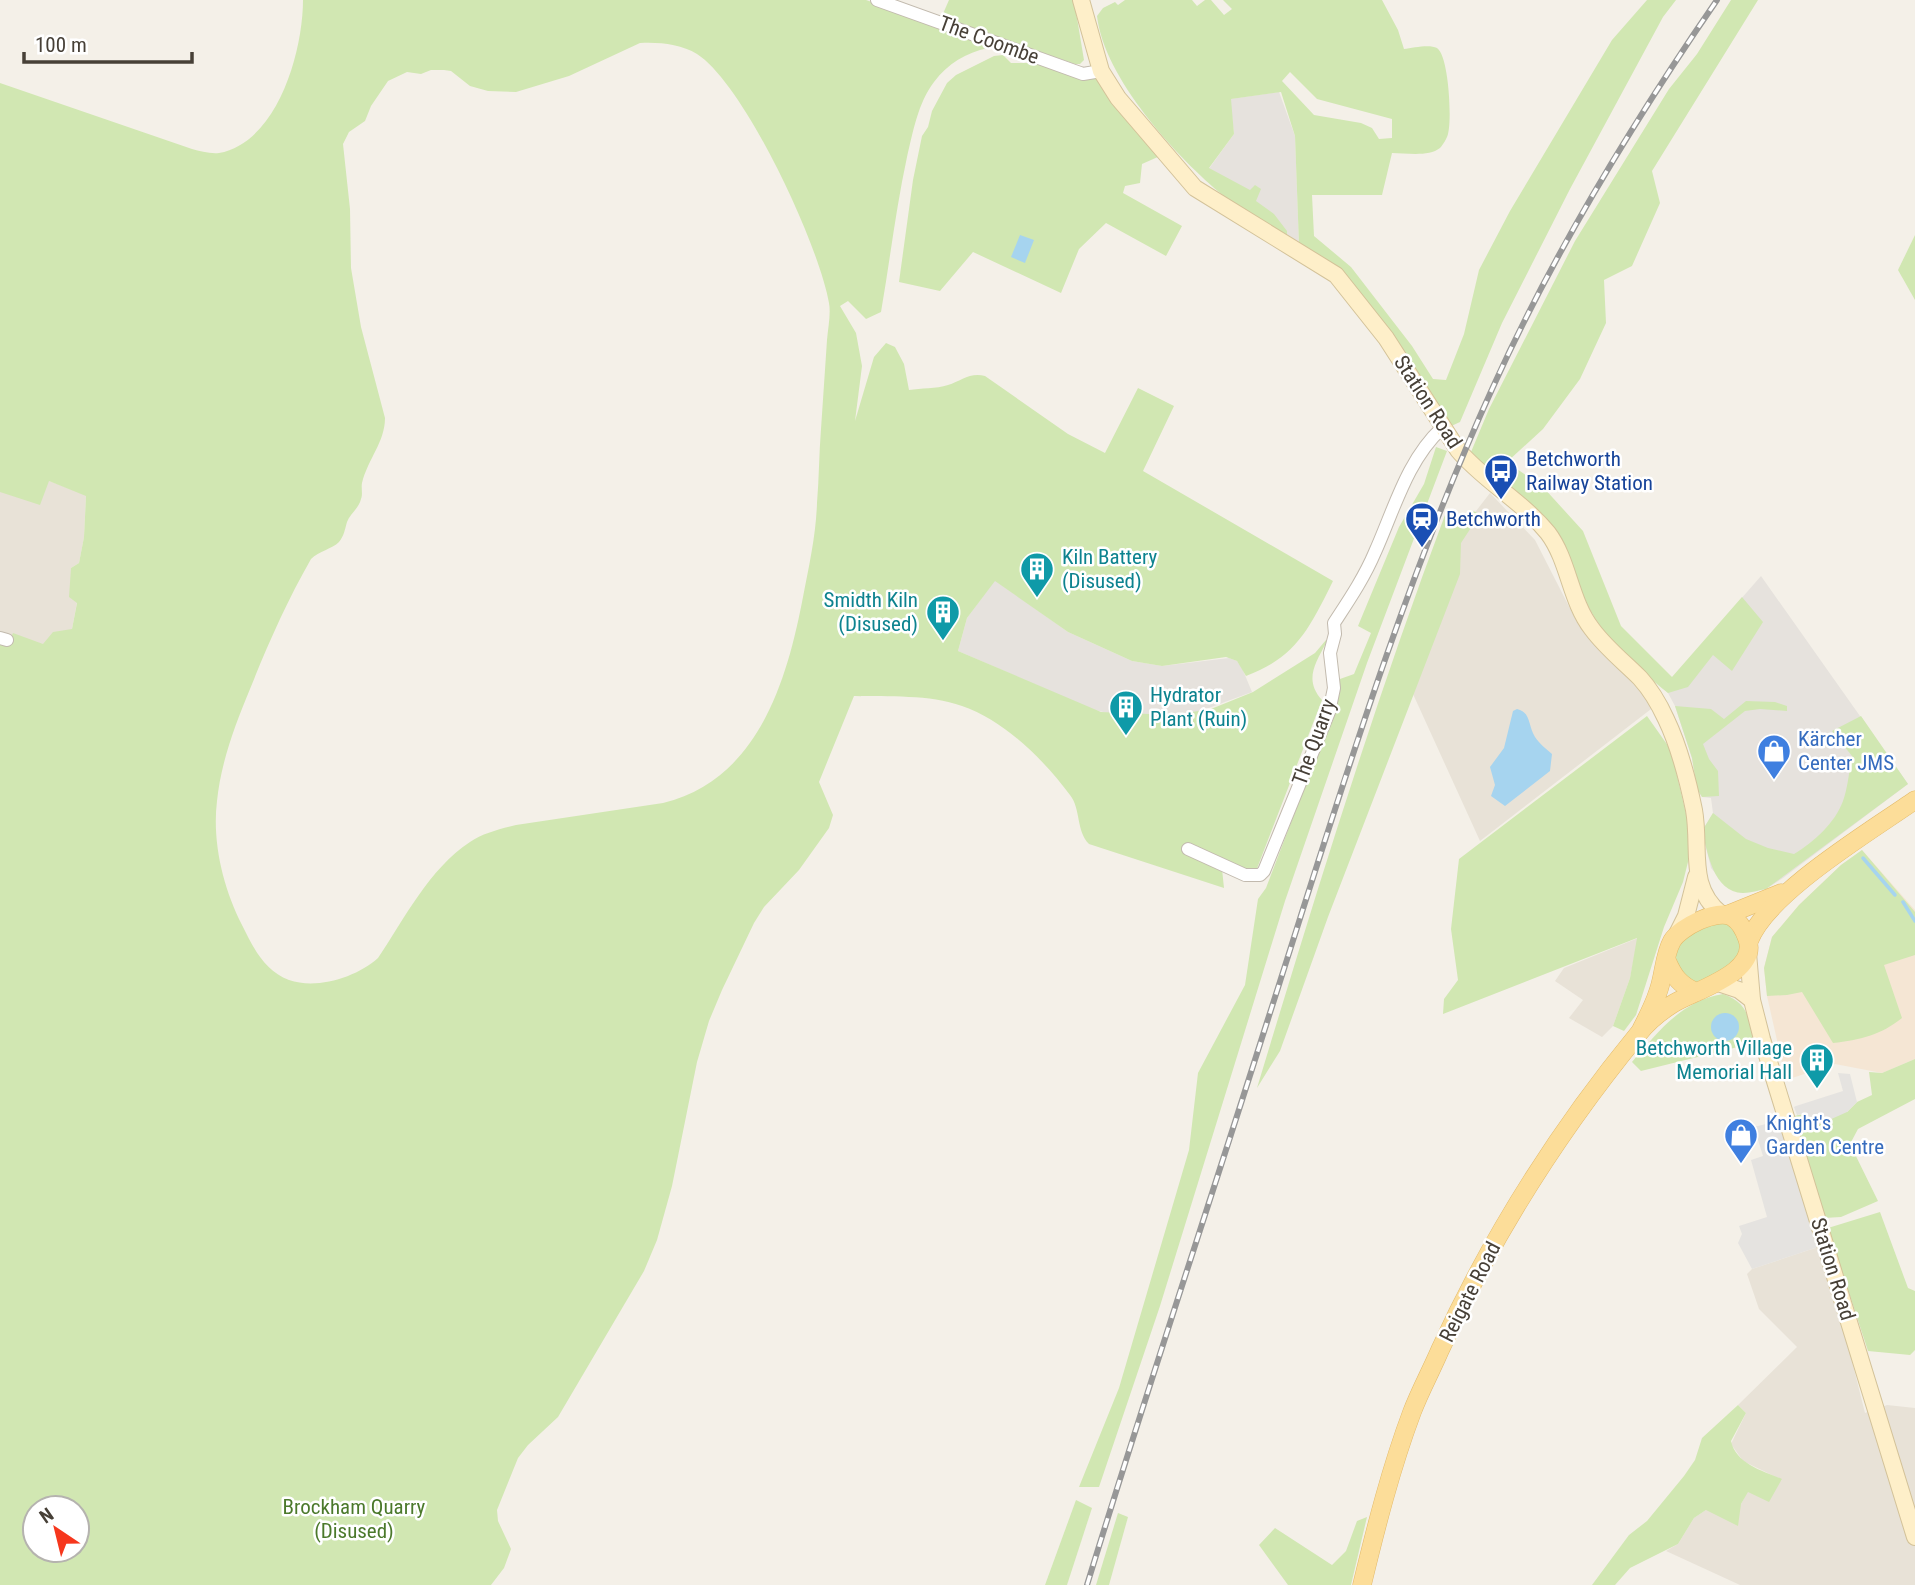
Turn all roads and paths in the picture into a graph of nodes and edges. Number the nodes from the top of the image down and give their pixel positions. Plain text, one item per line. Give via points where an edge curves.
1 (877, 0) edge
2 (1081, 0) edge
3 (1101, 71) junction
4 (1442, 428) junction
5 (1915, 800) edge
6 (1188, 849) dead end
7 (1697, 869) junction
8 (1792, 888) junction
9 (1725, 914) junction
10 (1677, 934) junction
11 (1748, 947) junction
12 (1667, 961) junction
13 (1718, 983) junction
14 (1696, 992) junction
15 (1752, 1000) junction
16 (1641, 1030) junction
17 (1915, 1537) edge
18 (1362, 1585) edge

1 - 3 street, The Coombe via 1083,74
2 - 3 main road, Station Road
3 - 4 main road, Station Road via 1118,98 1195,188 1336,275 1385,338
4 - 6 street, The Quarry via 1427,442 1357,590 1334,623 1330,653 1334,688 1329,712 1264,871 1245,874
4 - 7 main road, Station Road via 1470,463 1549,535 1590,628 1642,680 1666,719 1693,810
5 - 8 main road
7 - 9 main road, Station Road via 1709,904
7 - 10 main road, Station Road
8 - 9 main road
8 - 11 main road via 1754,927
9 - 10 main road via 1704,918
9 - 11 main road via 1738,920
10 - 12 main road
11 - 13 main road via 1741,965
11 - 15 main road, Station Road
12 - 14 main road via 1683,987
12 - 16 main road, Reigate Road
13 - 14 main road
13 - 15 main road
14 - 16 main road, Reigate Road via 1671,1005
15 - 17 main road, Station Road
16 - 18 main road, Reigate Road via 1518,1203 1461,1304 1413,1410

